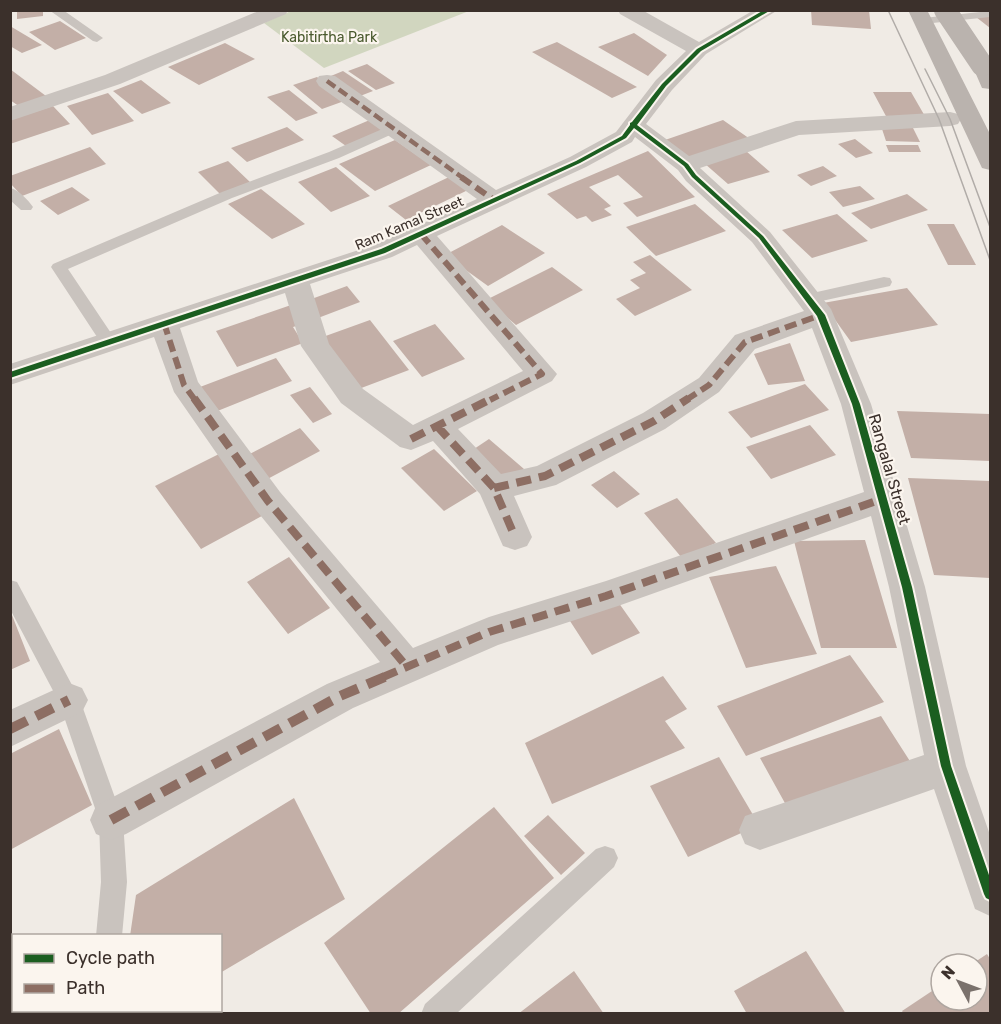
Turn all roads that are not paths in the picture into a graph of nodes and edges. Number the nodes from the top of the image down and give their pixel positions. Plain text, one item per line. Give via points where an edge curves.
1 (54, 10) edge
2 (279, 10) edge
3 (627, 10) edge
4 (769, 10) edge
5 (945, 10) edge
6 (990, 14) edge
7 (222, 16) dead end
8 (920, 16) edge
9 (240, 26) junction
10 (97, 38) dead end
11 (699, 50) junction
12 (986, 74) edge
13 (327, 81) dead end
14 (10, 114) edge
15 (950, 119) dead end
16 (632, 124) junction
17 (394, 128) junction
18 (985, 134) edge
19 (990, 163) edge
20 (686, 165) junction
21 (10, 192) edge
22 (494, 200) junction
23 (26, 207) dead end
24 (420, 234) junction
25 (295, 280) junction
26 (884, 282) dead end
27 (814, 307) junction
28 (164, 323) junction
29 (109, 342) junction
30 (10, 375) edge
31 (437, 426) junction
32 (494, 488) junction
33 (882, 499) junction
34 (515, 537) dead end
35 (10, 588) edge
36 (407, 667) junction
37 (69, 700) junction
38 (10, 729) edge
39 (946, 766) junction
40 (111, 820) junction
41 (760, 830) dead end
42 (605, 858) dead end
43 (990, 894) edge
44 (109, 934) edge
45 (435, 1014) edge

1 - 10 lane
2 - 9 street
3 - 11 street
4 - 11 street, Ram Kamal Street
5 - 12 main road, bridge
6 - 8 lane
7 - 9 street
8 - 18 main road
9 - 14 street via 63,100
11 - 16 street, Ram Kamal Street
13 - 17 street
15 - 20 street via 796,128
16 - 20 street, Rangalal Street
16 - 22 street, Ram Kamal Street via 624,137
17 - 22 street
17 - 29 lane via 59,267
18 - 19 main road
20 - 27 street, Rangalal Street via 761,237
21 - 23 lane
22 - 24 street, Ram Kamal Street
24 - 25 street, Ram Kamal Street via 383,251
24 - 31 street via 542,374
25 - 28 street, Ram Kamal Street
25 - 31 street via 315,346 352,396 411,439
26 - 27 lane
27 - 32 street via 745,342 709,385 654,420 545,476
27 - 33 street, Rangalal Street via 856,404
28 - 29 street, Ram Kamal Street
28 - 36 street via 184,385 268,501
29 - 30 street, Ram Kamal Street
31 - 32 street
32 - 34 street
33 - 36 street via 606,596 489,632
33 - 39 street, Rangalal Street via 907,587
35 - 37 lane
36 - 40 street via 340,696
37 - 38 street
37 - 40 lane
39 - 41 street
39 - 43 street, Rangalal Street
40 - 44 lane via 114,882
42 - 45 lane

